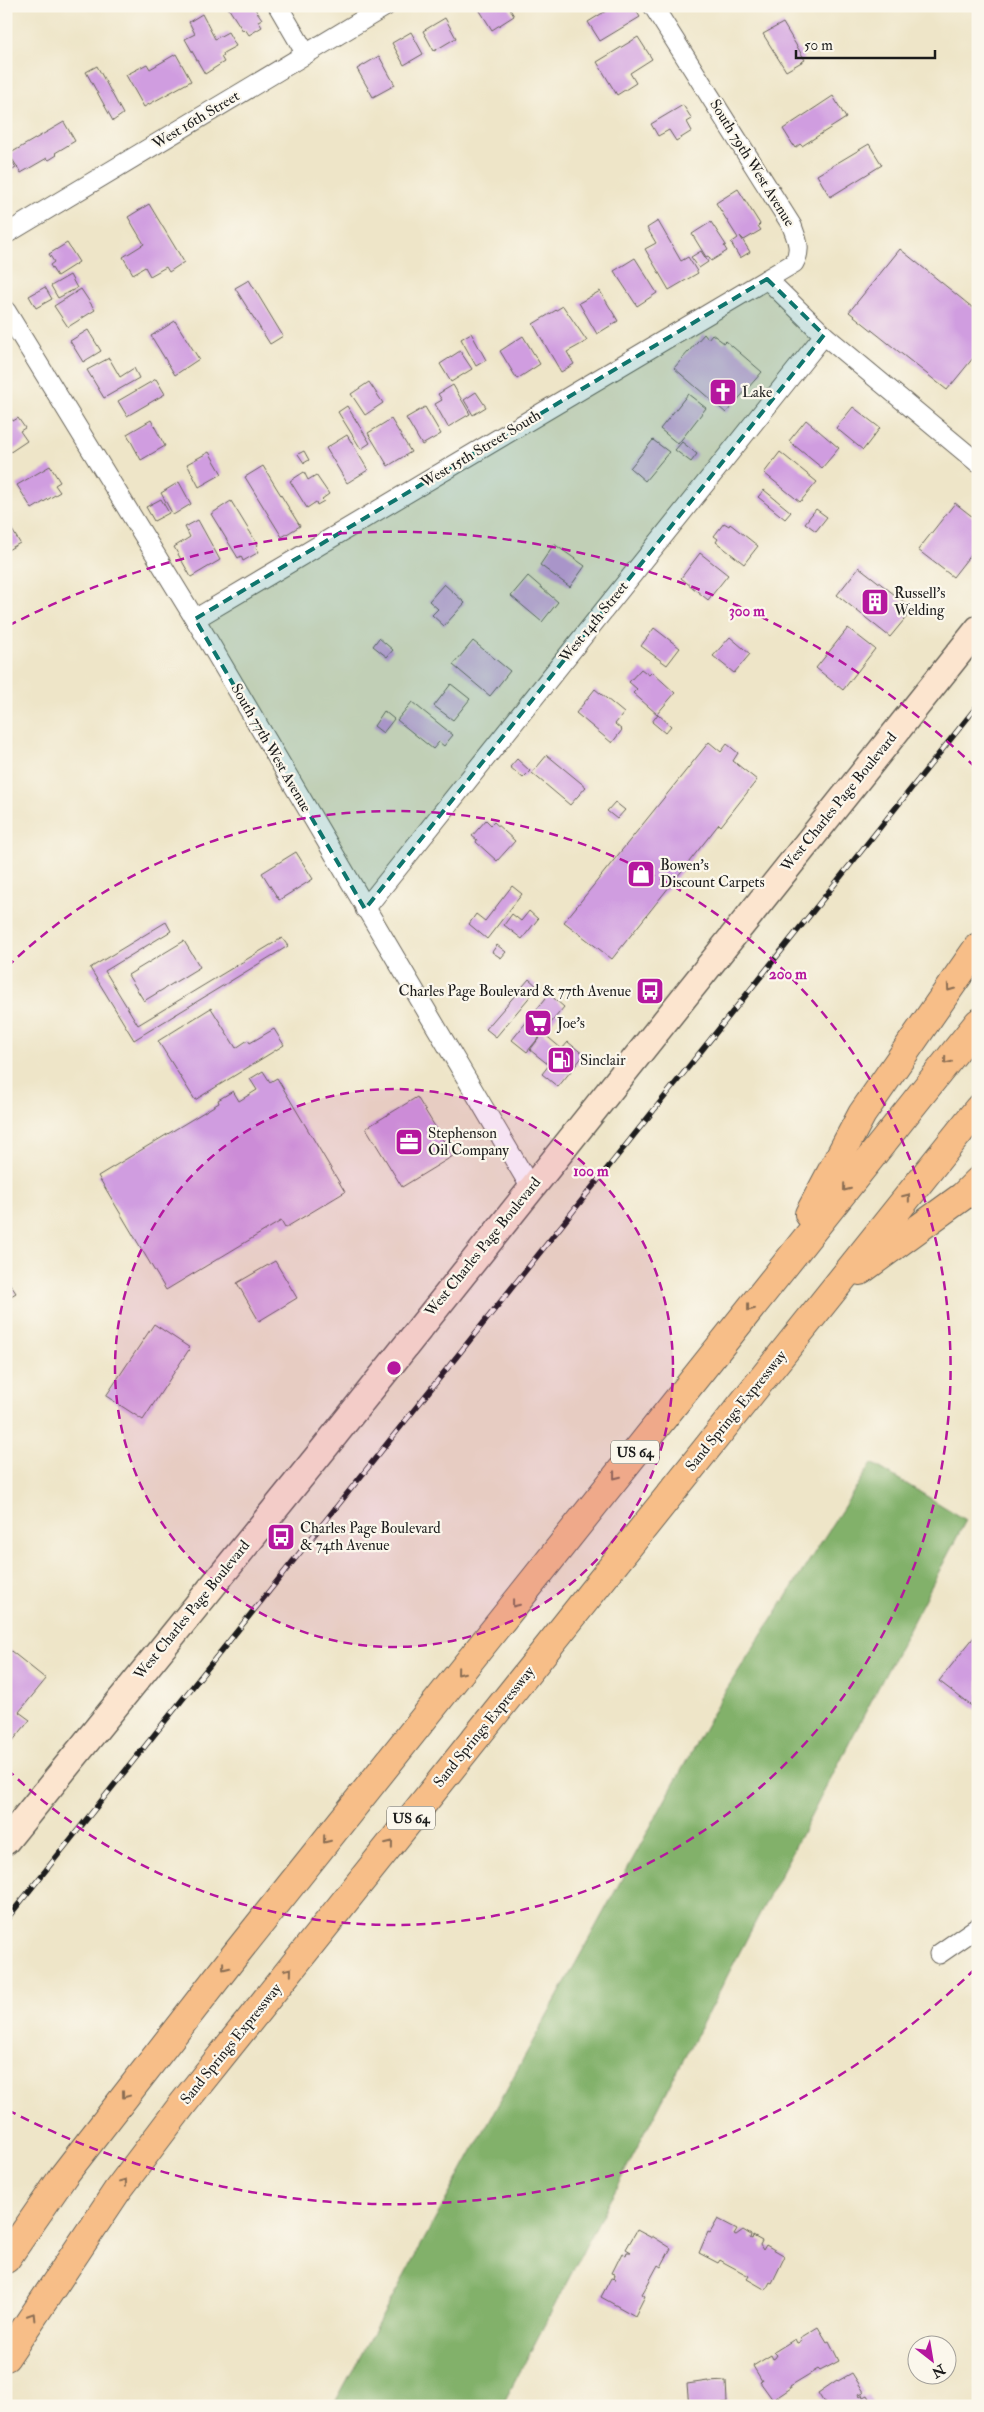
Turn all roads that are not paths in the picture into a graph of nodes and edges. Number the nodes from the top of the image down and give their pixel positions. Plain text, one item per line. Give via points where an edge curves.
1 (278, 6) edge
2 (386, 6) edge
3 (653, 6) edge
4 (306, 54) junction
5 (6, 234) edge
6 (767, 279) junction
7 (6, 311) edge
8 (824, 335) junction
9 (978, 463) edge
10 (195, 619) junction
11 (978, 629) edge
12 (365, 909) junction
13 (978, 948) edge
14 (978, 1023) edge
15 (978, 1109) edge
16 (978, 1181) edge
17 (531, 1188) junction
18 (780, 1270) junction
19 (833, 1290) junction
20 (6, 1841) edge
21 (978, 1928) edge
22 (939, 1954) dead end
23 (6, 2259) edge
24 (6, 2357) edge

1 - 4 street
2 - 4 street, West 16th Street
3 - 6 street, South 79th West Avenue via 792,226 799,254 794,263
4 - 5 street, West 16th Street
6 - 8 street
6 - 10 street, West 15th Street South
7 - 10 street, South 77th West Avenue
8 - 9 street
8 - 12 street, West 14th Street
10 - 12 street, South 77th West Avenue
11 - 17 main road, West Charles Page Boulevard
12 - 17 street, South 77th West Avenue
13 -> 18 highway via 862,1114
14 -> 18 highway, US 64
19 -> 15 highway, Sand Springs Expressway / US 64
16 - 19 highway via 964,1196
17 - 20 main road, West Charles Page Boulevard via 322,1452
18 -> 23 highway, US 64 via 131,2087
24 -> 19 highway, Sand Springs Expressway / US 64 via 117,2191 182,2105
21 - 22 street

